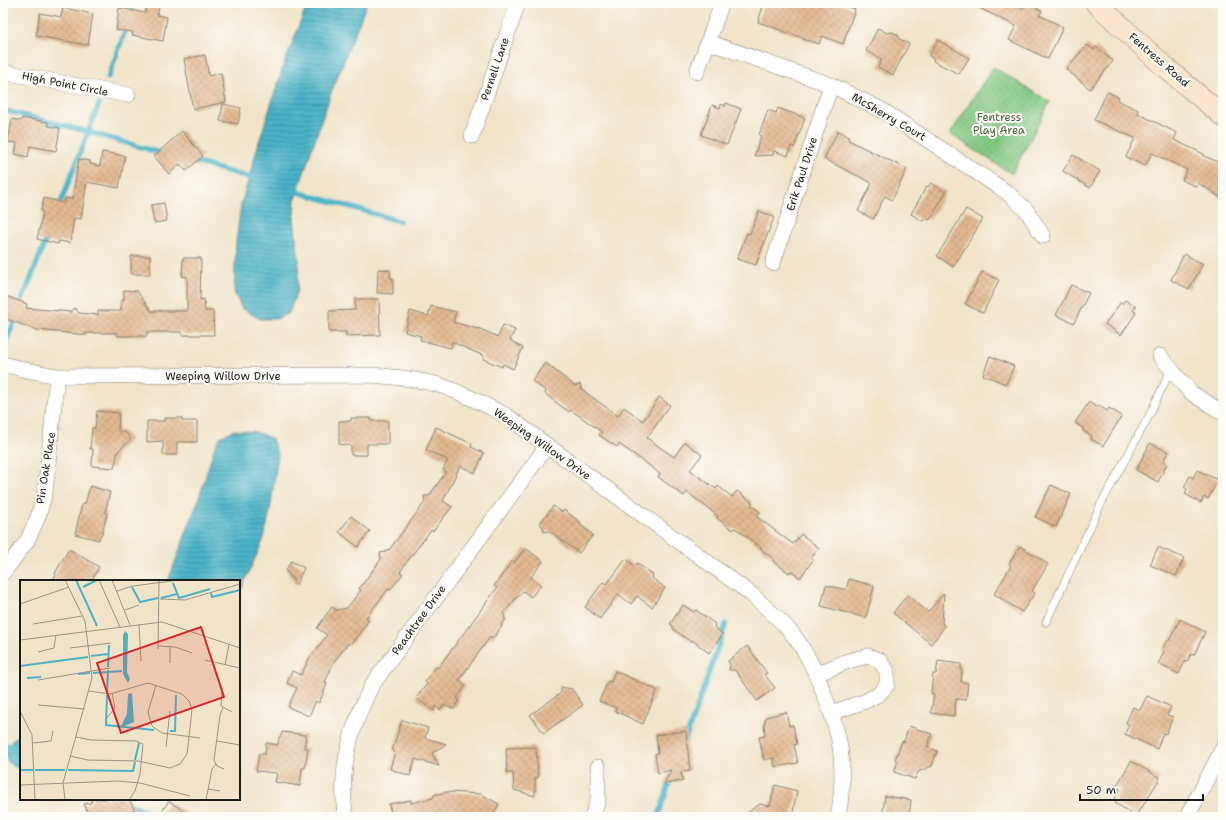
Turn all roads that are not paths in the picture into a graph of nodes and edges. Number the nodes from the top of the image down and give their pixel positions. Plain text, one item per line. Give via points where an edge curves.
1 (518, 3) edge
2 (722, 3) edge
3 (1096, 3) edge
4 (708, 42) junction
5 (3, 72) edge
6 (697, 72) dead end
7 (831, 86) junction
8 (128, 95) dead end
9 (1223, 116) edge
10 (472, 136) dead end
11 (1043, 236) dead end
12 (773, 263) dead end
13 (1160, 356) dead end
14 (3, 364) edge
15 (1171, 369) junction
16 (57, 376) junction
17 (1223, 413) edge
18 (547, 446) junction
19 (3, 573) edge
20 (1046, 622) dead end
21 (817, 674) junction
22 (831, 713) junction
23 (1223, 748) edge
24 (598, 768) dead end
25 (345, 817) edge
26 (592, 817) edge
27 (838, 817) edge
28 (1187, 817) edge

1 - 10 street, Pernell Lane
2 - 4 street
3 - 9 street, Fentress Road via 1166,68
4 - 6 street
4 - 7 street, McSherry Court
5 - 8 street, High Point Circle
7 - 11 street, McSherry Court via 900,121 1008,193 1027,211
7 - 12 street, Erik Paul Drive
13 - 15 street
14 - 16 street, Weeping Willow Drive
15 - 17 street via 1190,392
15 - 20 lane via 1149,416 1101,504
16 - 18 street, Weeping Willow Drive via 371,375 408,379 442,386 470,397 507,416
16 - 19 street, Pin Oak Place via 43,499 27,541
18 - 21 street, Weeping Willow Drive via 751,594 792,633
18 - 25 street, Peachtree Drive via 372,685 363,702 349,745 344,775
21 - 22 street, Weeping Willow Drive
21 - 22 street via 868,656 879,660 888,671 887,685 879,694
22 - 27 street, Weeping Willow Drive via 837,730 842,768
23 - 28 street
24 - 26 street via 598,801

